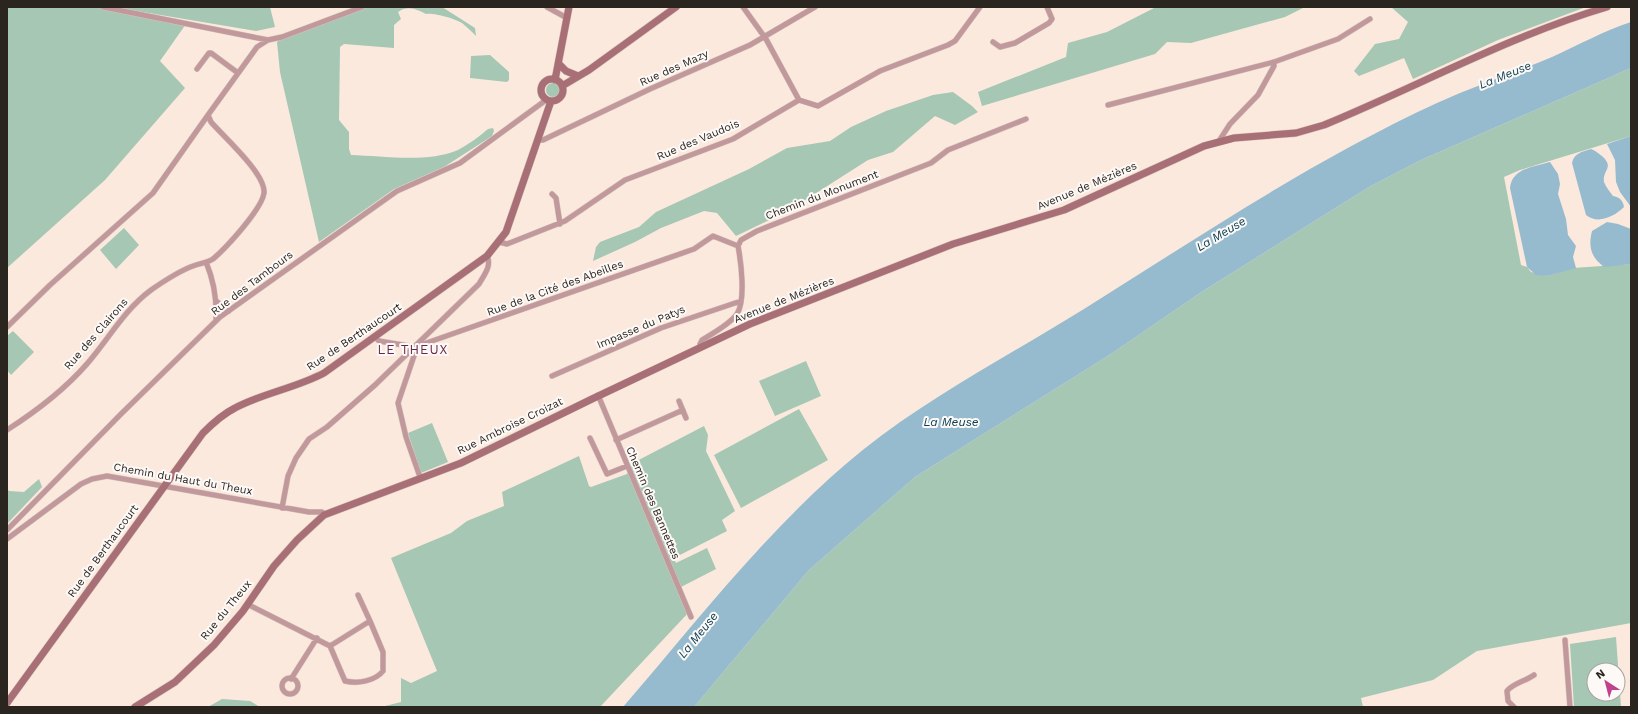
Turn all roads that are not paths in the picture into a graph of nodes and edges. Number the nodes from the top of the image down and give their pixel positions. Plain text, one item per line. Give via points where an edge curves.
1 (102, 7) edge
2 (362, 7) edge
3 (548, 7) edge
4 (569, 7) edge
5 (676, 7) edge
6 (743, 7) edge
7 (815, 7) edge
8 (980, 7) edge
9 (1047, 7) edge
10 (1608, 7) edge
11 (567, 18) junction
12 (1370, 20) dead end
13 (764, 37) junction
14 (268, 40) junction
15 (993, 42) dead end
16 (1274, 62) junction
17 (560, 64) junction
18 (197, 69) dead end
19 (238, 73) junction
20 (578, 76) junction
21 (556, 80) junction
22 (562, 86) junction
23 (799, 100) junction
24 (548, 101) junction
25 (1108, 105) dead end
26 (208, 115) junction
27 (1026, 119) dead end
28 (538, 140) junction
29 (1219, 141) junction
30 (552, 194) dead end
31 (560, 224) junction
32 (498, 242) junction
33 (738, 246) junction
34 (487, 256) junction
35 (206, 262) junction
36 (216, 301) junction
37 (740, 301) junction
38 (229, 311) junction
39 (216, 321) junction
40 (7, 327) edge
41 (375, 337) junction
42 (415, 347) junction
43 (701, 347) junction
44 (552, 376) dead end
45 (598, 396) junction
46 (679, 401) dead end
47 (683, 410) junction
48 (686, 418) dead end
49 (7, 430) edge
50 (590, 438) dead end
51 (616, 440) junction
52 (627, 466) junction
53 (420, 478) junction
54 (164, 487) junction
55 (282, 508) junction
56 (324, 515) junction
57 (7, 530) edge
58 (7, 539) edge
59 (358, 594) dead end
60 (247, 604) junction
61 (691, 617) dead end
62 (370, 621) junction
63 (317, 638) junction
64 (1565, 640) dead end
65 (330, 646) junction
66 (1534, 675) dead end
67 (291, 679) dead end
68 (7, 703) edge
69 (135, 707) edge
70 (1514, 707) edge
71 (1570, 707) edge

1 - 14 street
2 - 14 street
3 - 11 street
4 - 11 main road
5 - 20 main road
6 - 13 street
7 - 13 street, Rue des Mazy
8 - 23 street via 955,42 948,46 880,71 818,106
9 - 15 street via 1052,19 1049,24 1008,46 1000,47
10 - 29 main road, Avenue de Mézières via 1564,20 1491,50 1324,125 1296,133
11 - 17 main road
12 - 16 street via 1338,39
13 - 23 street
13 - 28 street, Rue des Mazy via 558,134
14 - 19 street via 257,47
16 - 25 street
16 - 29 street via 1258,95 1230,124
17 - 20 main road via 566,71
17 - 21 main road
18 - 19 street via 211,53
19 - 26 street
20 - 22 main road
21 - 22 main road
21 - 24 main road via 548,80 542,84 541,91
22 - 24 main road via 561,97
23 - 31 street, Rue des Vaudois via 733,138 625,180
24 - 28 main road, Rue de Berthaucourt
24 - 38 street, Rue des Tambours via 460,163 397,191
26 - 35 street, Rue des Clairons via 211,122 256,172 263,184 264,192 253,215 213,259
26 - 40 street via 153,193
27 - 33 street, Chemin du Monument via 948,150 931,163 757,231 742,240
28 - 32 main road, Rue de Berthaucourt via 506,232
29 - 43 main road, Avenue de Mézières via 1064,210 952,244 750,324
30 - 31 street via 556,198
31 - 32 street, Rue des Vaudois via 507,244
32 - 34 main road, Rue de Berthaucourt
33 - 37 street
33 - 42 street, Rue de la Cité des Abeilles via 713,236 694,249
34 - 41 main road, Rue de Berthaucourt
34 - 42 street via 488,268 479,284
35 - 36 street via 212,276
35 - 49 street, Rue des Clairons via 193,266 151,291 122,318 85,365 47,400
36 - 38 street
36 - 39 street
37 - 43 street via 737,314 702,340
37 - 44 street, Impasse du Patys via 661,328
38 - 39 street, Rue des Tambours
39 - 57 street, Rue des Tambours
41 - 42 street, Rue de la Cité des Abeilles via 379,342
41 - 54 main road, Rue de Berthaucourt via 306,383 235,408 214,422 203,433
42 - 53 street via 398,403
42 - 55 street via 345,412 309,439 288,476
43 - 45 main road, Rue Ambroise Croizat
45 - 51 street, Chemin des Bannettes
45 - 53 main road, Rue Ambroise Croizat via 468,460
46 - 47 street
47 - 48 street
47 - 51 street
50 - 52 street via 607,474
51 - 52 street, Chemin des Bannettes
52 - 61 street, Chemin des Bannettes
53 - 56 main road, Rue Ambroise Croizat
54 - 55 street, Chemin du Haut du Theux
54 - 58 street, Chemin du Haut du Theux via 108,476 92,479 81,484
54 - 68 main road, Rue de Berthaucourt
55 - 56 street, Chemin du Haut du Theux via 322,512
56 - 60 main road, Rue du Theux via 274,566
59 - 62 street
60 - 63 street
60 - 69 main road, Rue du Theux via 214,645 175,682
62 - 65 street
62 - 65 street via 383,652 383,671 377,678 353,683 345,681
63 - 65 street
63 - 67 street
64 - 71 street
66 - 70 street via 1507,691 1508,700

